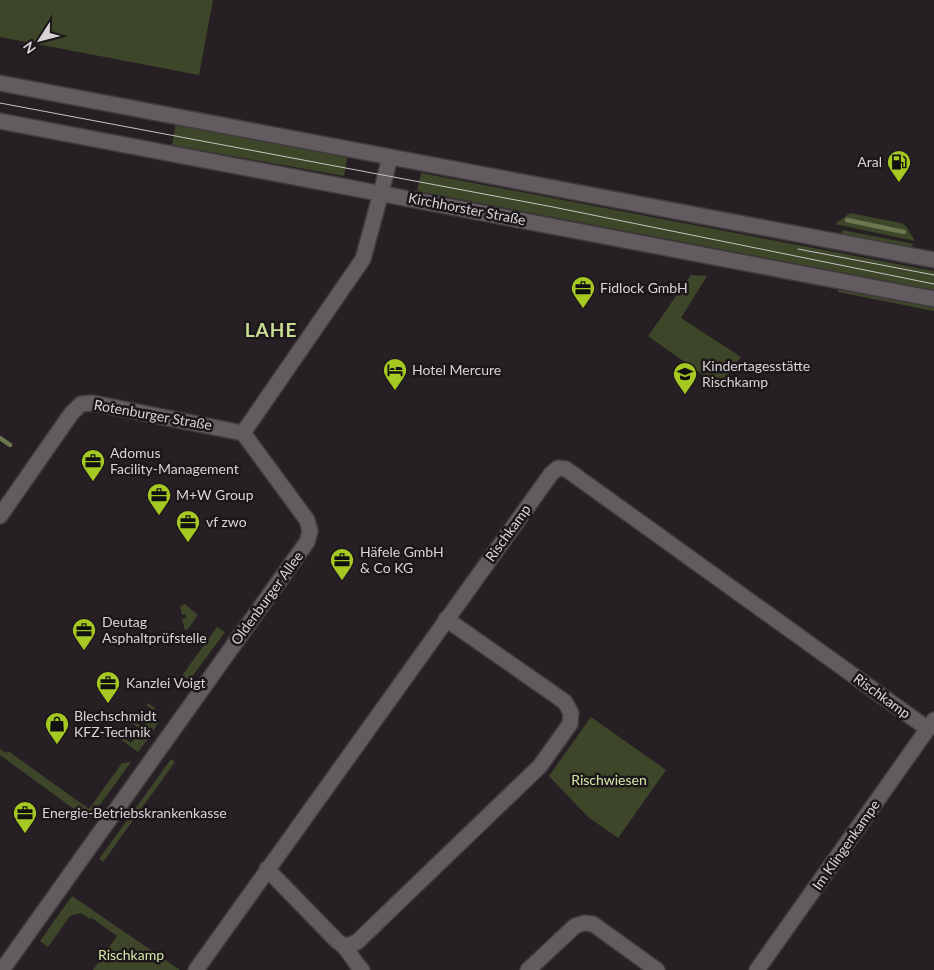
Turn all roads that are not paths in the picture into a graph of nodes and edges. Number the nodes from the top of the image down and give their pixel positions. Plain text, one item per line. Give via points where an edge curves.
1 (0, 82) edge
2 (0, 121) edge
3 (390, 157) junction
4 (381, 193) junction
5 (934, 260) edge
6 (934, 299) edge
7 (242, 433) junction
8 (0, 516) edge
9 (446, 619) junction
10 (931, 725) edge
11 (267, 869) junction
12 (346, 946) junction
13 (2, 970) edge
14 (196, 970) edge
15 (362, 970) edge
16 (528, 970) edge
17 (657, 970) edge
18 (757, 970) edge

1 - 3 street
2 - 4 street, Kirchhorster Straße
3 - 4 street
3 - 5 street
4 - 6 street, Kirchhorster Straße
4 - 7 street via 363,259
7 - 8 street, Rotenburger Straße via 93,403 81,404
7 - 13 street, Oldenburger Allee via 307,520 310,531 307,542
9 - 10 street, Rischkamp via 551,474 558,468 566,469
9 - 11 street, Rischkamp
9 - 12 street via 565,702 571,713 570,724 540,766 357,942
10 - 18 street, Im Klingenkampe
11 - 12 street via 337,941
11 - 14 street, Rischkamp
12 - 15 street
16 - 17 street via 575,926 584,923 593,924

